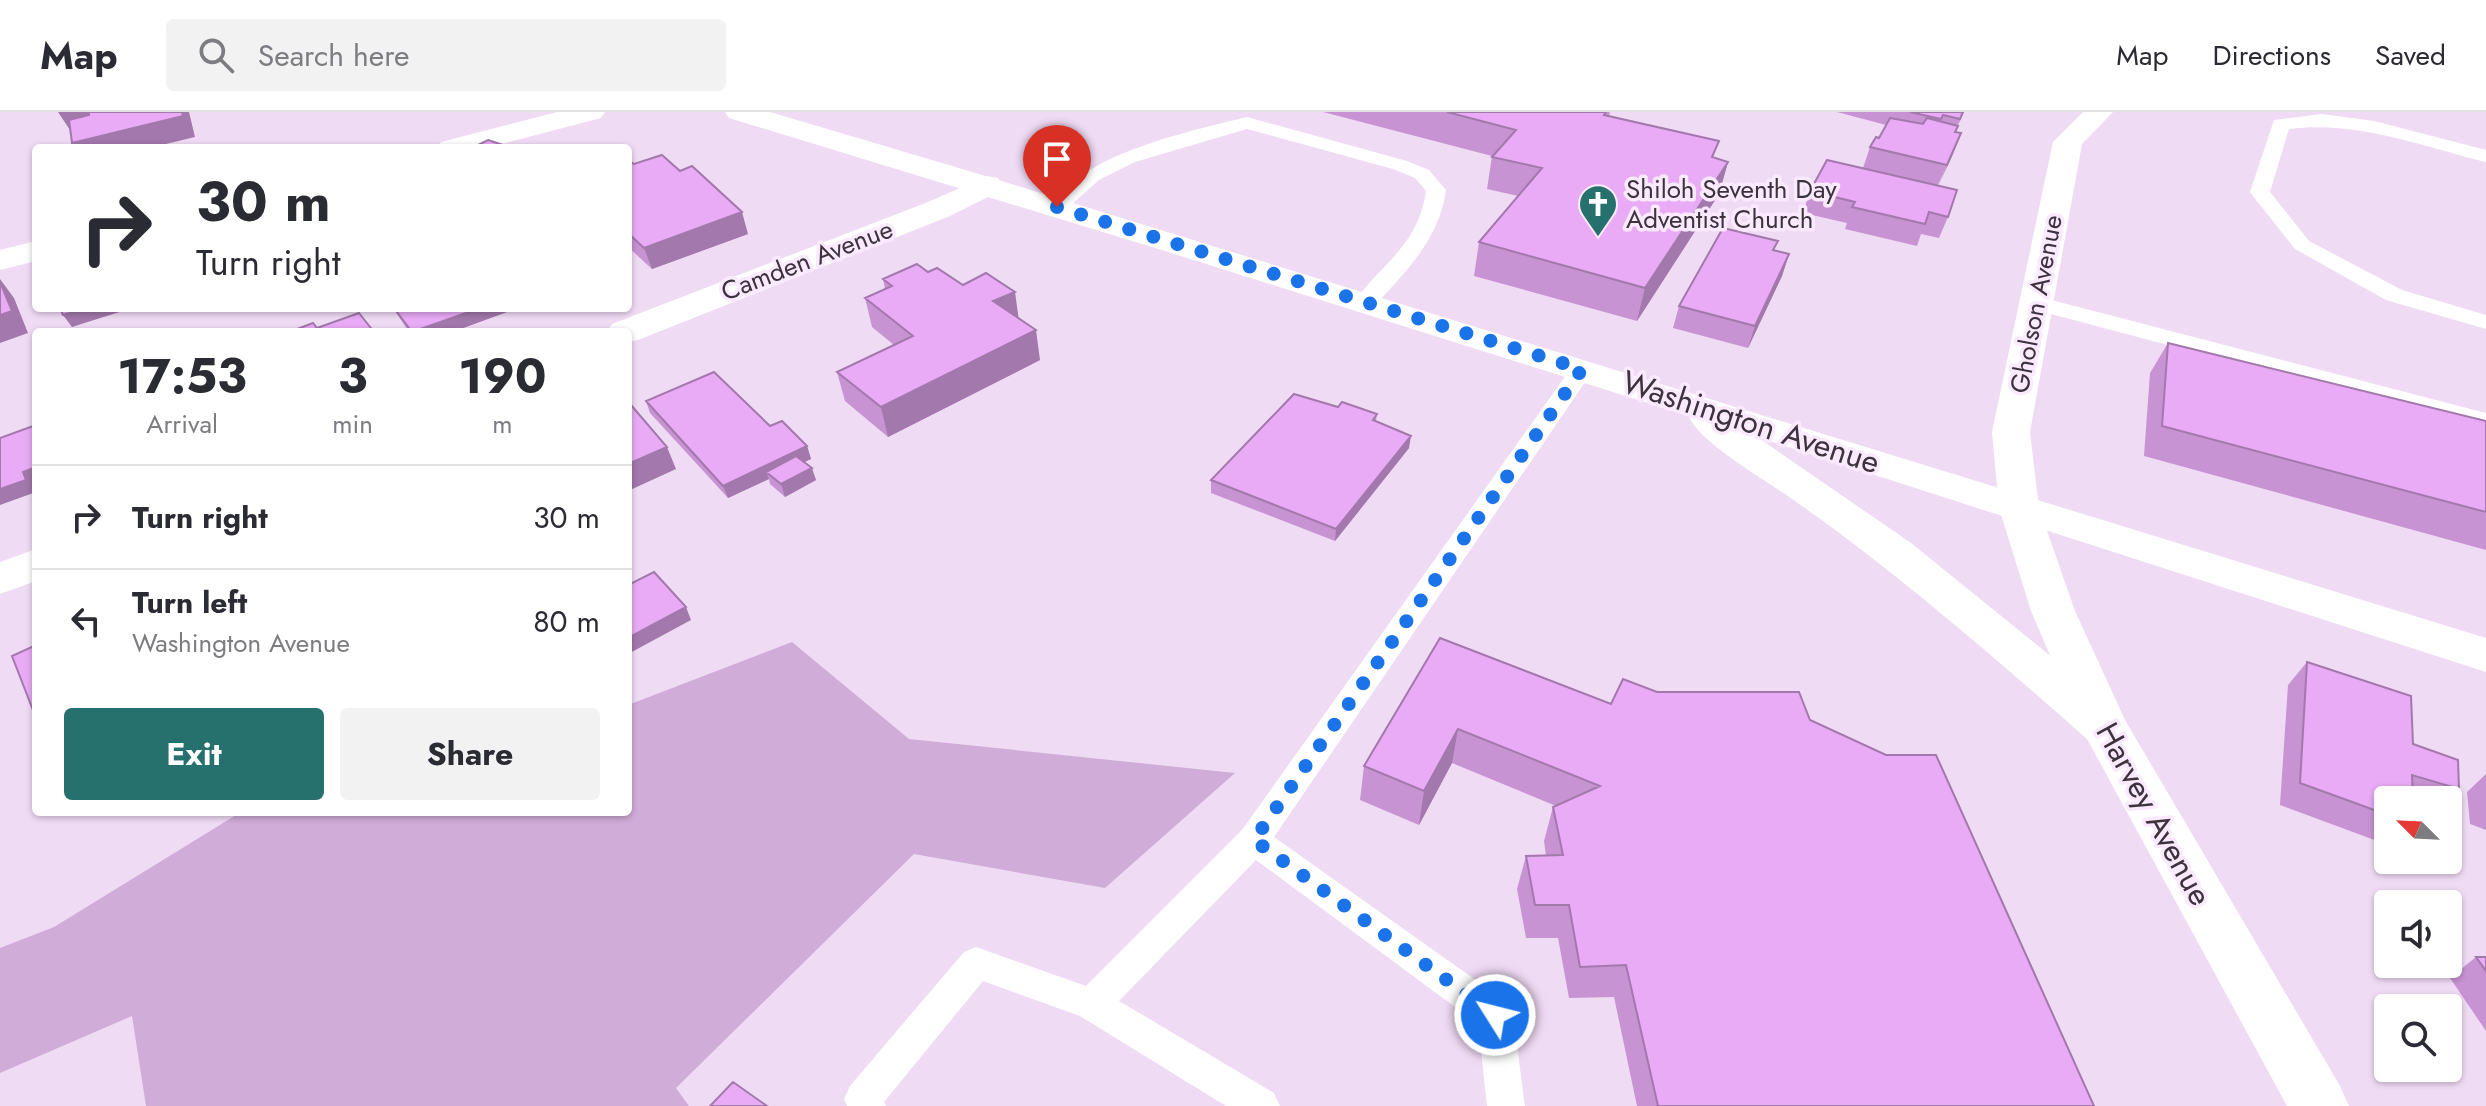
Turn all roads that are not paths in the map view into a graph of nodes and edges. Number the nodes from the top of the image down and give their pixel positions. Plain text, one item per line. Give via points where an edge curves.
1 (591, 112) edge
2 (739, 112) edge
3 (2099, 112) edge
4 (2368, 120) edge
5 (467, 144) edge
6 (2486, 156) edge
7 (987, 185) junction
8 (1057, 207) junction
9 (32, 252) edge
10 (0, 260) edge
11 (1364, 303) junction
12 (2036, 303) junction
13 (2486, 322) edge
14 (632, 329) edge
15 (1582, 369) junction
16 (1690, 402) junction
17 (2486, 421) edge
18 (2019, 508) junction
19 (32, 566) edge
20 (0, 579) edge
21 (2486, 655) edge
22 (2104, 726) junction
23 (1254, 840) junction
24 (1092, 1004) junction
25 (867, 1106) edge
26 (1261, 1106) edge
27 (1506, 1106) edge
28 (2319, 1106) edge

1 - 5 street
2 - 7 street, Washington Avenue
3 - 12 street, Gholson Avenue via 2068,142
4 - 6 lane
4 - 13 lane via 2281,124 2260,192 2302,245 2394,295
7 - 8 street, Washington Avenue
7 - 14 street, Camden Avenue via 939,209
8 - 11 street, Washington Avenue
8 - 11 lane via 1092,176 1128,158 1247,123 1400,165 1422,174 1436,190 1435,212 1409,256
9 - 10 street
11 - 15 street, Washington Avenue
12 - 17 lane
12 - 18 street, Gholson Avenue via 2011,432
15 - 16 street, Washington Avenue
15 - 23 lane
16 - 18 street, Washington Avenue
16 - 22 street via 1738,445 1862,528 1974,615
18 - 21 street, Washington Avenue
18 - 22 street, Harvey Avenue via 2053,611
19 - 20 street
22 - 28 street, Harvey Avenue
23 - 24 lane
23 - 27 lane via 1495,1015
24 - 25 lane via 976,963 863,1099
24 - 26 lane

